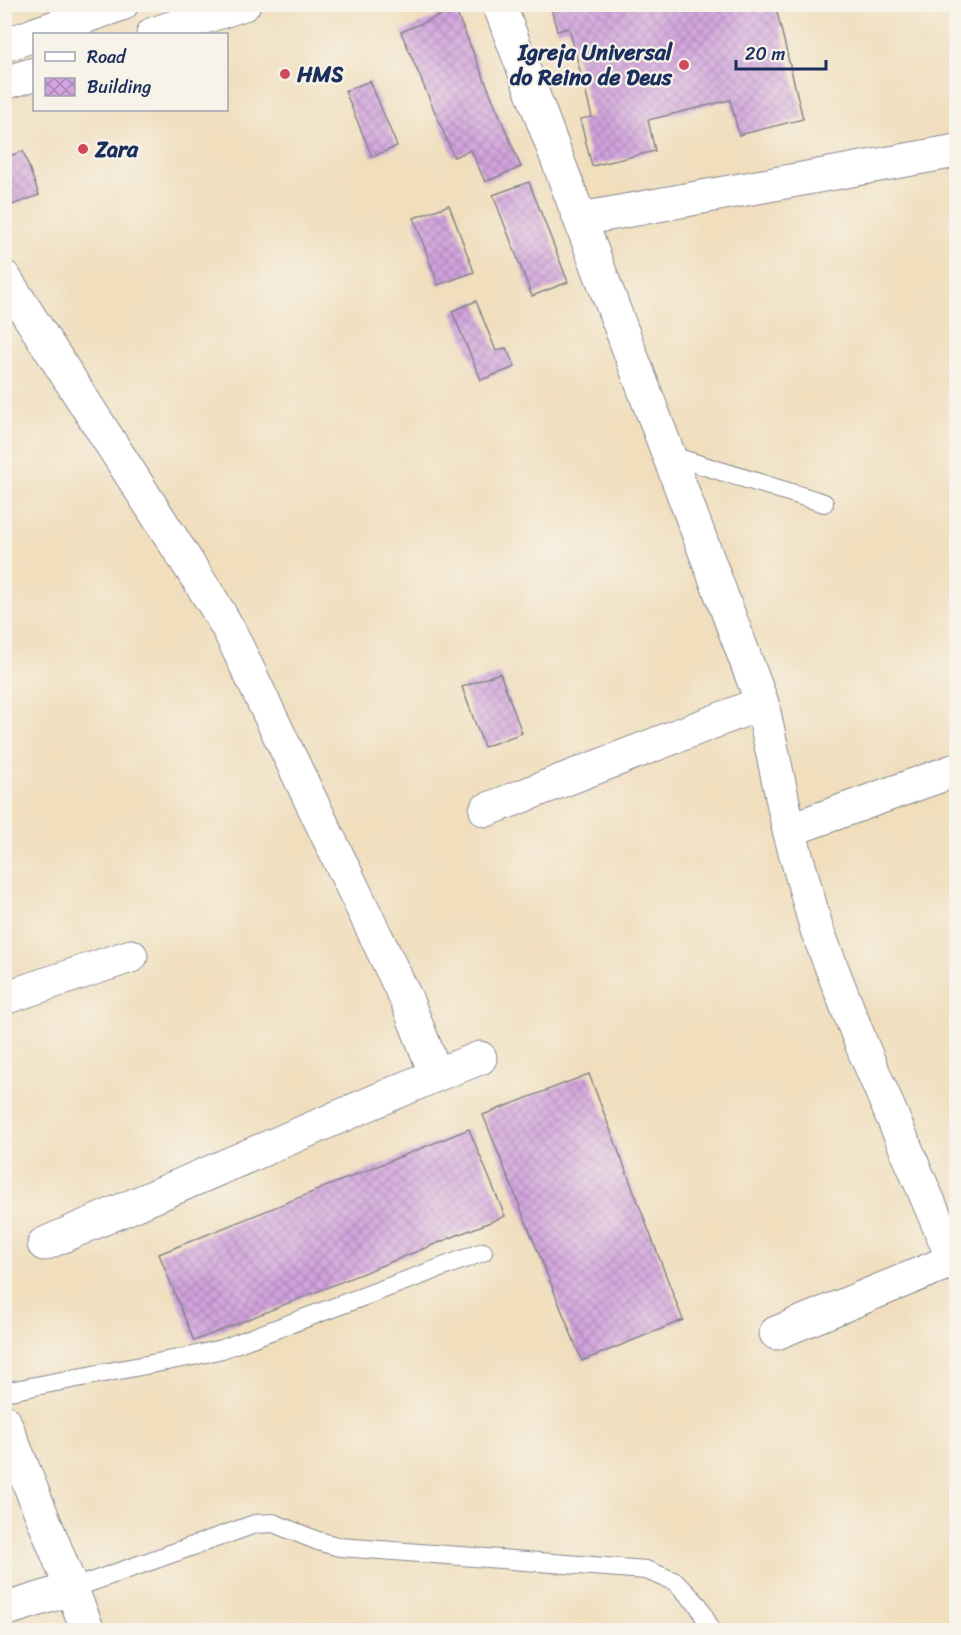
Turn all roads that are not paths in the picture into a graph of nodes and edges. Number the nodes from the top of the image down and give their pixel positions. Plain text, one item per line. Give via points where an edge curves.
1 (244, 4) edge
2 (499, 4) edge
3 (103, 8) edge
4 (40, 33) edge
5 (156, 33) edge
6 (33, 36) edge
7 (4, 45) edge
8 (33, 74) edge
9 (4, 83) edge
10 (957, 151) edge
11 (581, 219) junction
12 (4, 277) edge
13 (669, 455) junction
14 (824, 503) dead end
15 (762, 702) junction
16 (957, 770) edge
17 (486, 810) dead end
18 (789, 830) junction
19 (131, 956) dead end
20 (4, 998) edge
21 (480, 1058) dead end
22 (436, 1075) junction
23 (44, 1244) dead end
24 (483, 1252) dead end
25 (956, 1262) edge
26 (776, 1333) dead end
27 (4, 1392) edge
28 (4, 1421) edge
29 (71, 1589) junction
30 (5, 1608) edge
31 (88, 1630) edge
32 (711, 1630) edge

1 - 5 street
2 - 11 street
3 - 4 street
6 - 7 street
8 - 9 street
10 - 11 street
11 - 13 street
12 - 22 street via 229,630 407,1001
13 - 14 lane
13 - 15 street
15 - 17 street
15 - 18 street
16 - 18 street
18 - 25 street via 818,930 863,1048
19 - 20 street
21 - 22 street
22 - 23 street
24 - 27 lane via 222,1349
25 - 26 street
28 - 29 street
29 - 30 street
29 - 31 street
29 - 32 lane via 255,1524 273,1523 340,1547 646,1570 676,1582 699,1606

